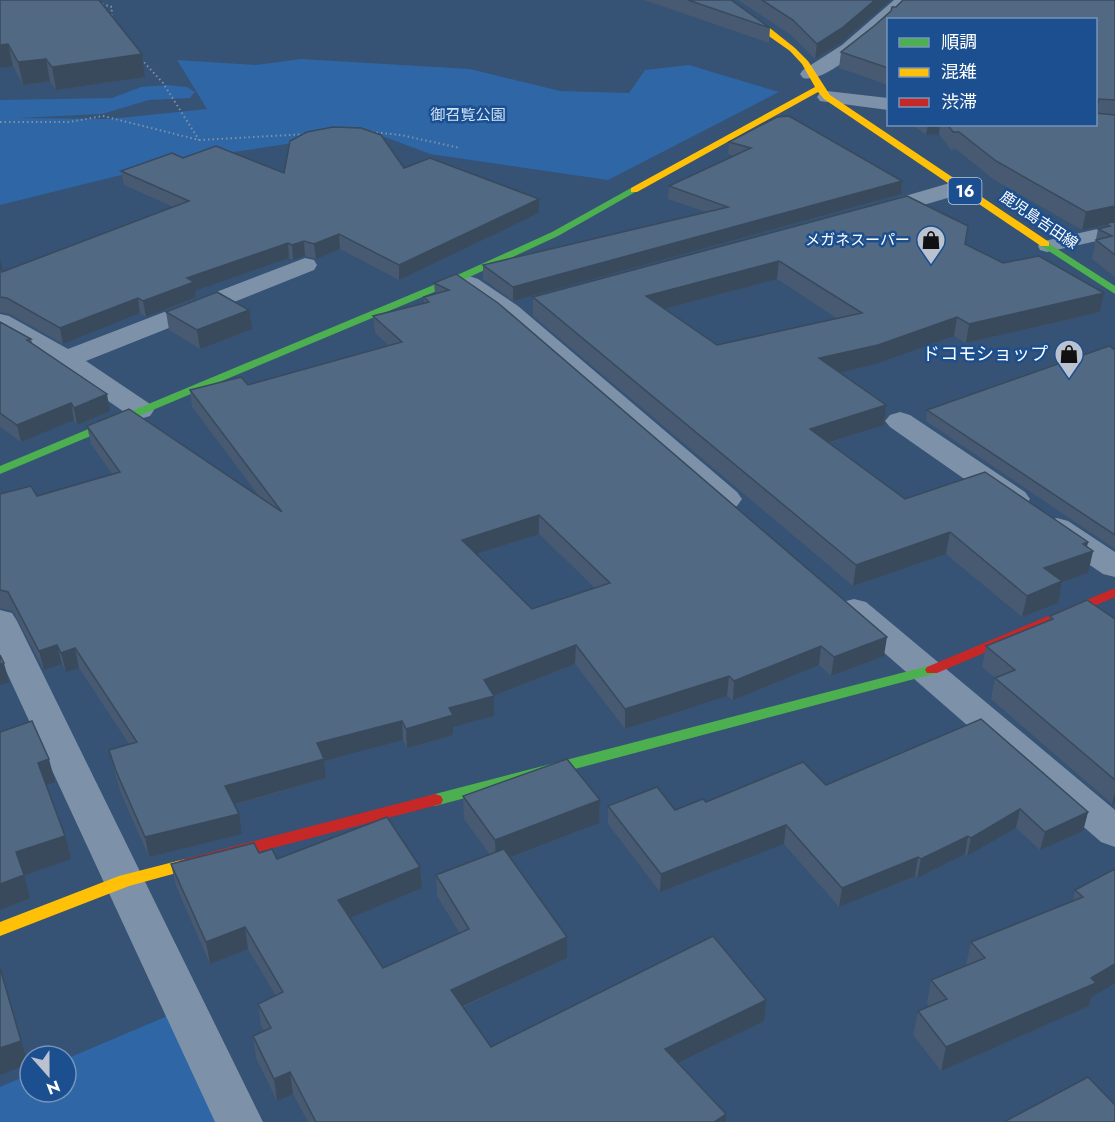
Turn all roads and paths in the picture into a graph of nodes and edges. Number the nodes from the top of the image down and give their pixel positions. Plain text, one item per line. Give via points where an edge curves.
1 (89, 0) edge
2 (722, 0) edge
3 (905, 0) edge
4 (111, 23) edge
5 (140, 58) dead end
6 (818, 86) junction
7 (887, 104) edge
8 (0, 122) edge
9 (363, 132) edge
10 (317, 134) edge
11 (199, 140) junction
12 (460, 148) dead end
13 (960, 188) junction
14 (848, 220) edge
15 (1115, 231) edge
16 (1047, 246) junction
17 (305, 265) dead end
18 (459, 278) junction
19 (1115, 291) edge
20 (0, 322) edge
21 (66, 359) junction
22 (140, 410) junction
23 (900, 421) dead end
24 (0, 470) edge
25 (750, 519) edge
26 (1115, 567) edge
27 (830, 588) edge
28 (1115, 592) edge
29 (0, 621) edge
30 (928, 672) junction
31 (1115, 832) edge
32 (125, 881) junction
33 (0, 929) edge
34 (239, 1122) edge

1 - 4 path via 112,7
2 - 6 street, 鹿児島吉田線 / 16 via 782,40 803,60
3 - 6 street via 849,49
5 - 11 path via 163,83
6 - 7 street
6 - 13 street, 鹿児島吉田線 / 16
6 - 18 street via 555,234
8 - 11 path via 69,122 103,116
9 - 12 path via 401,135
10 - 11 path
13 - 14 street
13 - 16 street, 鹿児島吉田線 / 16
15 - 16 lane
16 - 19 street, 鹿児島吉田線 / 16
17 - 21 street
18 - 22 street
18 - 25 street via 520,309
20 - 21 street
21 - 22 street
22 - 24 street
23 - 26 street
27 - 30 street
28 - 30 street
29 - 32 street
30 - 31 street
30 - 32 street
32 - 33 street
32 - 34 street

